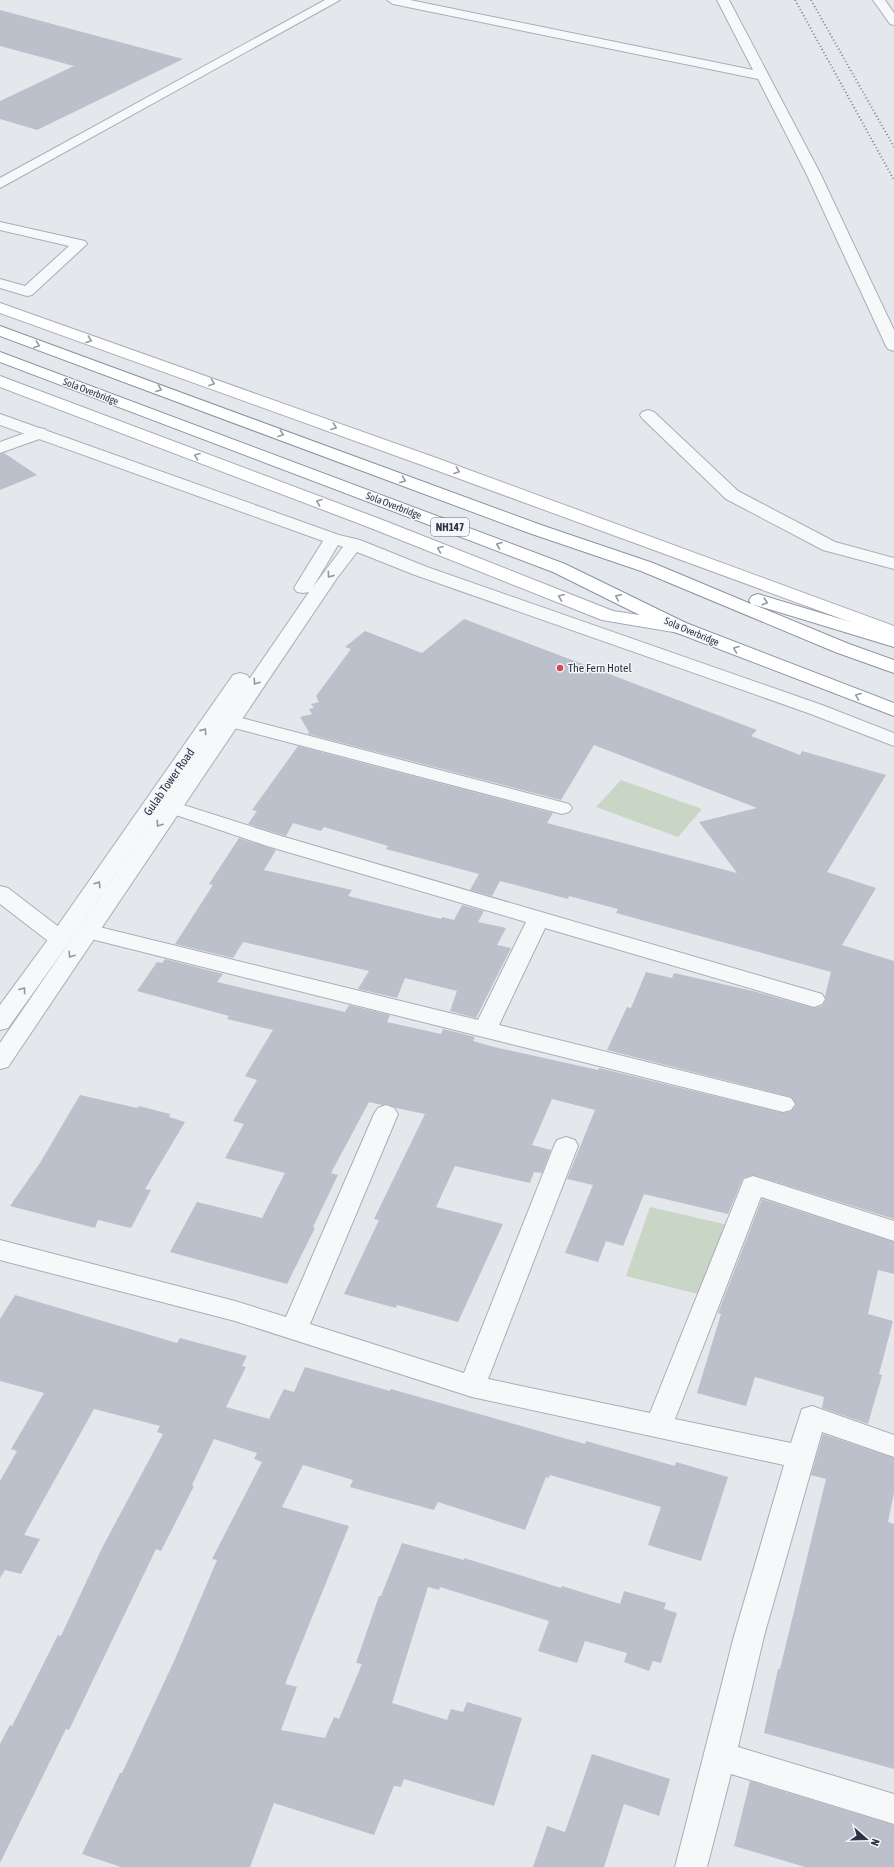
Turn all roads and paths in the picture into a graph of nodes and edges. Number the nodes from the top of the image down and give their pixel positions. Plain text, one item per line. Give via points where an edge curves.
1 (334, 0) edge
2 (393, 0) edge
3 (723, 0) edge
4 (879, 0) edge
5 (894, 21) edge
6 (762, 76) junction
7 (0, 184) edge
8 (0, 226) edge
9 (0, 283) edge
10 (0, 308) edge
11 (0, 331) edge
12 (894, 346) edge
13 (0, 357) edge
14 (0, 382) edge
15 (648, 415) dead end
16 (0, 419) edge
17 (39, 433) junction
18 (0, 448) edge
19 (333, 539) junction
20 (354, 544) junction
21 (894, 564) edge
22 (647, 567) junction
23 (679, 627) junction
24 (894, 632) edge
25 (894, 640) edge
26 (894, 667) edge
27 (894, 710) edge
28 (230, 721) junction
29 (894, 740) edge
30 (172, 806) junction
31 (562, 808) dead end
32 (0, 893) edge
33 (540, 918) junction
34 (87, 931) junction
35 (60, 939) junction
36 (814, 999) dead end
37 (0, 1022) edge
38 (485, 1030) junction
39 (0, 1061) edge
40 (783, 1104) dead end
41 (386, 1114) dead end
42 (566, 1146) dead end
43 (894, 1231) edge
44 (0, 1250) edge
45 (294, 1330) junction
46 (472, 1386) junction
47 (658, 1427) junction
48 (894, 1446) edge
49 (801, 1457) junction
50 (720, 1756) junction
51 (894, 1809) edge
52 (691, 1867) edge

1 - 7 street
2 - 6 street
3 - 6 street
4 - 5 street
6 - 12 street via 813,173
8 - 9 street via 80,244 27,292
10 -> 24 main road
11 -> 22 main road, NH147 via 535,529
23 -> 13 main road, Sola Overbridge / NH147 via 559,568
23 -> 14 main road via 609,616 374,523
15 - 21 street via 732,495 829,546
16 - 17 street
17 - 18 street
17 - 19 street
19 - 20 street
35 -> 19 street, Gulab Tower Road via 309,579
20 -> 28 street
20 - 29 street via 421,571 815,708
22 -> 25 main road
22 - 26 main road, NH147
27 -> 23 main road, Sola Overbridge / NH147
28 - 30 street
28 - 31 street
30 - 33 street via 274,841
30 -> 34 street
32 - 35 street
33 - 36 street
33 - 38 street
34 - 38 street
34 -> 39 street
37 -> 35 street, Gulab Tower Road
38 - 40 street
41 - 45 street
42 - 46 street
43 - 47 street via 753,1185
44 - 45 street via 235,1311
45 - 46 street
46 - 47 street
47 - 49 street
48 - 49 street via 812,1417
49 - 50 street via 749,1636
50 - 51 street
50 - 52 street

